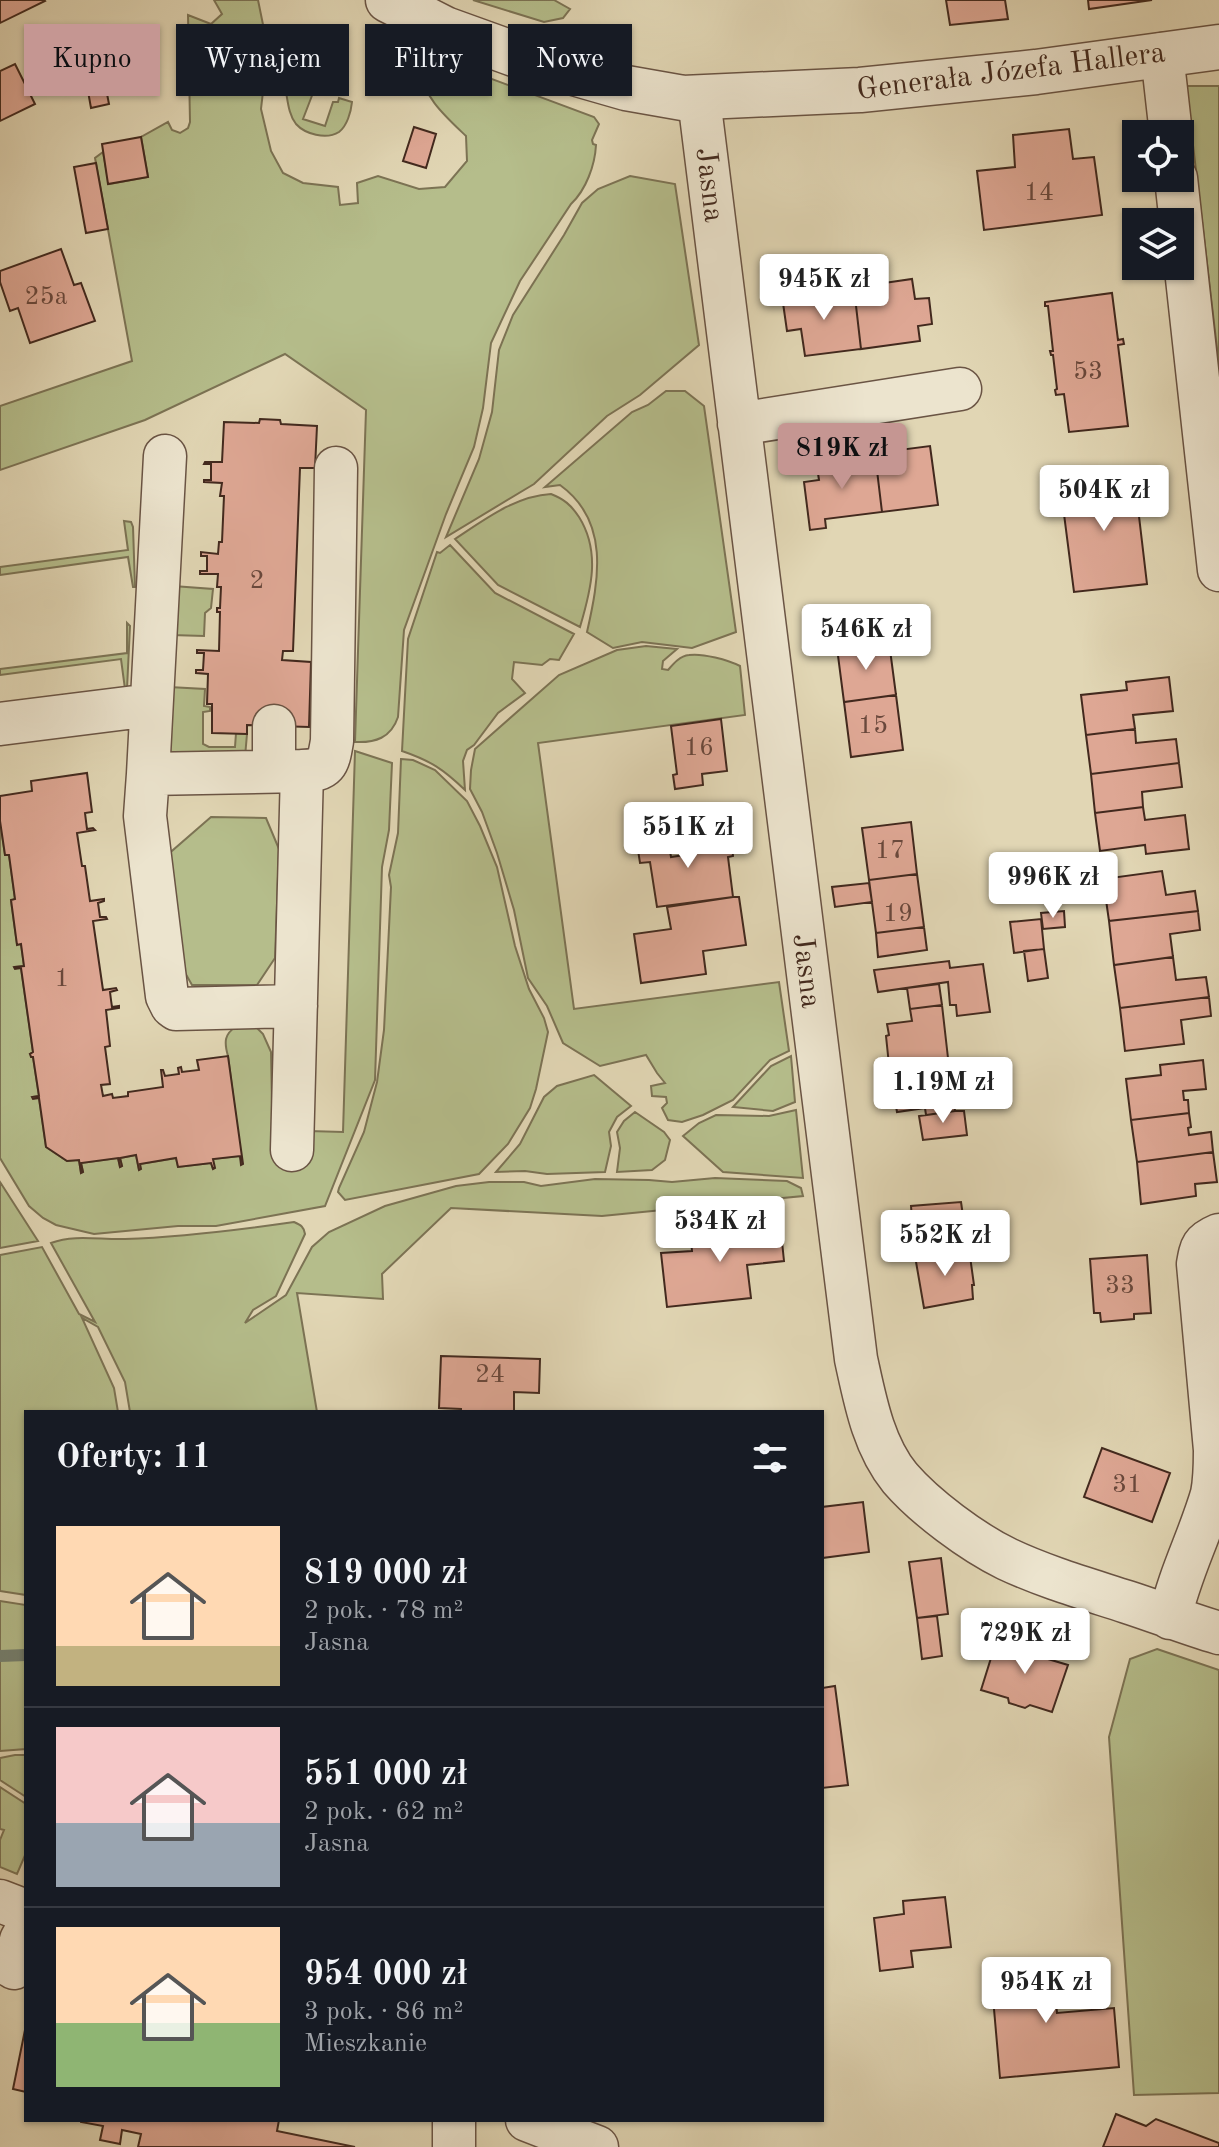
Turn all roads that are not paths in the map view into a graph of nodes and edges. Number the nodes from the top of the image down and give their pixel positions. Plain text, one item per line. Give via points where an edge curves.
1 (388, 0) edge
2 (1219, 47) edge
3 (1162, 54) junction
4 (699, 99) junction
5 (1169, 120) edge
6 (1178, 192) edge
7 (960, 389) dead end
8 (739, 424) junction
9 (165, 456) dead end
10 (336, 468) dead end
11 (1219, 570) edge
12 (151, 705) junction
13 (0, 724) edge
14 (274, 726) dead end
15 (288, 771) junction
16 (148, 774) junction
17 (296, 1006) junction
18 (292, 1150) dead end
19 (1219, 1235) edge
20 (1170, 1618) junction
21 (1219, 1633) edge
22 (0, 1901) edge
23 (24, 1910) edge
24 (454, 2122) edge
25 (532, 2122) edge
26 (454, 2147) edge
27 (597, 2147) edge

1 - 4 street, Generała Józefa Hallera via 445,29 552,67 644,92
2 - 3 street, Generała Józefa Hallera
3 - 4 street, Generała Józefa Hallera via 875,89
3 - 5 street
4 - 8 street, Jasna
6 - 11 street
7 - 8 street
8 - 20 street, Jasna via 856,1359 870,1420 899,1477 965,1533 1006,1558
9 - 12 street
10 - 15 street via 332,741 324,767
12 - 13 street
12 - 16 street
14 - 15 street
15 - 16 street
15 - 17 street
16 - 17 street via 145,816 172,1006
17 - 18 street
19 - 20 street via 1201,1247 1198,1264 1215,1472
20 - 21 street, Jasna
22 - 23 street
24 - 26 street
25 - 27 street

